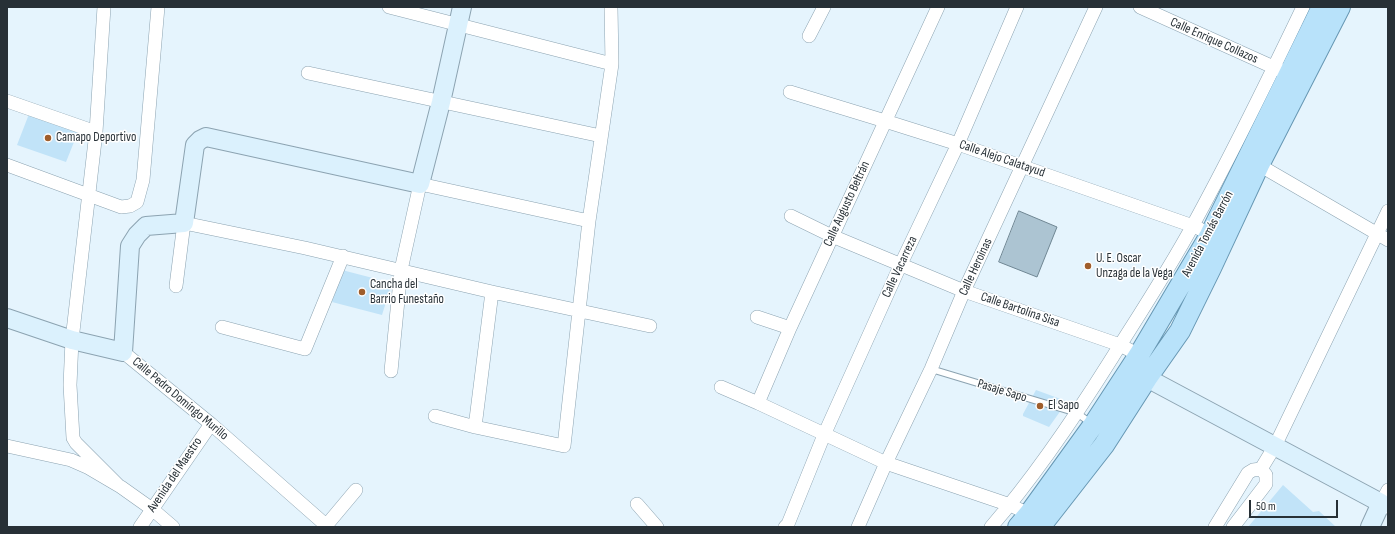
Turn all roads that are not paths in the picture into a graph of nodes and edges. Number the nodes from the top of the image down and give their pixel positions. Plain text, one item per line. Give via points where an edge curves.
1 (104, 7) edge
2 (158, 7) edge
3 (389, 7) edge
4 (612, 7) edge
5 (824, 7) edge
6 (938, 7) edge
7 (1017, 7) edge
8 (1096, 7) edge
9 (1140, 7) edge
10 (1303, 7) edge
11 (1322, 7) edge
12 (1340, 7) edge
13 (460, 15) edge
14 (809, 36) dead end
15 (612, 64) junction
16 (1282, 71) junction
17 (308, 73) dead end
18 (790, 92) dead end
19 (7, 101) edge
20 (441, 102) junction
21 (885, 121) junction
22 (96, 132) junction
23 (601, 136) junction
24 (958, 144) junction
25 (1259, 164) junction
26 (7, 165) edge
27 (1022, 166) junction
28 (420, 184) junction
29 (88, 196) junction
30 (1388, 211) edge
31 (791, 216) dead end
32 (589, 221) junction
33 (184, 223) junction
34 (1201, 230) junction
35 (1376, 234) junction
36 (832, 236) junction
37 (1388, 240) edge
38 (343, 256) junction
39 (900, 266) junction
40 (401, 270) junction
41 (176, 286) dead end
42 (964, 291) junction
43 (492, 292) junction
44 (579, 311) junction
45 (756, 317) dead end
46 (7, 318) edge
47 (650, 326) dead end
48 (222, 327) dead end
49 (790, 328) junction
50 (72, 340) junction
51 (1120, 345) junction
52 (123, 352) junction
53 (1139, 355) junction
54 (931, 369) junction
55 (391, 371) dead end
56 (1147, 378) junction
57 (721, 387) dead end
58 (758, 403) junction
59 (1077, 414) junction
60 (435, 416) dead end
61 (210, 424) junction
62 (1094, 424) junction
63 (475, 427) junction
64 (824, 435) junction
65 (7, 446) edge
66 (1274, 446) junction
67 (886, 464) junction
68 (1261, 470) junction
69 (118, 485) junction
70 (356, 490) dead end
71 (1386, 500) edge
72 (637, 504) dead end
73 (1010, 505) junction
74 (152, 509) junction
75 (1029, 523) edge
76 (326, 526) edge
77 (788, 526) edge
78 (140, 527) edge
79 (173, 527) edge
80 (657, 527) edge
81 (858, 527) edge
82 (991, 527) edge
83 (1215, 527) edge
84 (1233, 527) edge
85 (1370, 527) edge

1 - 22 street
2 - 29 street via 143,180 137,202 121,207
3 - 13 street
4 - 15 street
5 - 14 street
6 - 21 street, Calle Augusto Beltrán
7 - 24 street, Calle Vacarreza
8 - 27 street, Calle Heroinas
9 - 16 street, Calle Enrique Collazos
10 - 16 street
11 - 16 main road, Avenida Tomás Barrón
12 - 25 main road, Avenida Tomás Barrón
13 - 15 street
13 - 20 street
15 - 23 street
16 - 34 main road, Avenida Tomás Barrón
17 - 20 street
18 - 21 street, Calle Alejo Calatayud
19 - 22 street
20 - 23 street
20 - 28 street
21 - 24 street, Calle Alejo Calatayud
21 - 36 street, Calle Augusto Beltrán
22 - 29 street
23 - 32 street
24 - 27 street, Calle Alejo Calatayud
24 - 39 street, Calle Vacarreza
25 - 35 street
25 - 56 main road, Avenida Tomás Barrón via 1180,331
26 - 29 street
27 - 34 street, Calle Alejo Calatayud
27 - 42 street, Calle Heroinas
28 - 32 street
28 - 33 street via 206,137 195,145
28 - 40 street
29 - 50 street
30 - 35 street
31 - 36 street, Calle Bartolina Sisa
32 - 44 street
33 - 38 street
33 - 41 street
33 - 52 street via 146,226 137,234 130,246
34 - 51 street
34 - 53 main road, Avenida Tomás Barrón
35 - 37 street
35 - 66 street
36 - 39 street, Calle Bartolina Sisa
36 - 49 street, Calle Augusto Beltrán
38 - 40 street
38 - 48 street via 305,349
39 - 42 street, Calle Bartolina Sisa
39 - 64 street, Calle Vacarreza
40 - 43 street
40 - 55 street
42 - 51 street, Calle Bartolina Sisa
42 - 54 street, Calle Heroinas
43 - 44 street
43 - 63 street
44 - 47 street
44 - 63 street via 564,446
45 - 49 street
46 - 50 street, Calle Pedro Domingo Murillo
49 - 58 street, Calle Augusto Beltrán
50 - 52 street, Calle Pedro Domingo Murillo
50 - 69 street via 70,385 73,438
51 - 53 street, Calle Bartolina Sisa
51 - 59 street
52 - 61 street, Calle Pedro Domingo Murillo
53 - 62 main road, Avenida Tomás Barrón
54 - 59 lane, Pasaje Sapo
54 - 67 street, Calle Heroinas
56 - 66 street
56 - 75 main road, Avenida Tomás Barrón via 1104,445
57 - 58 street
58 - 64 street
59 - 62 lane, Pasaje Sapo
59 - 73 street
60 - 63 street
61 - 74 street, Avenida del Maestro
61 - 76 street, Calle Pedro Domingo Murillo
62 - 75 main road, Avenida Tomás Barrón
64 - 67 street
64 - 77 street, Calle Vacarreza
65 - 69 street via 71,460
66 - 68 street
66 - 71 street
67 - 73 street
67 - 81 street, Calle Heroinas
68 - 83 street via 1248,473
68 - 84 street via 1266,475 1266,484
69 - 74 street
70 - 76 street
71 - 85 street
72 - 80 street
73 - 75 street
73 - 82 street
74 - 78 street, Avenida del Maestro
74 - 79 street

